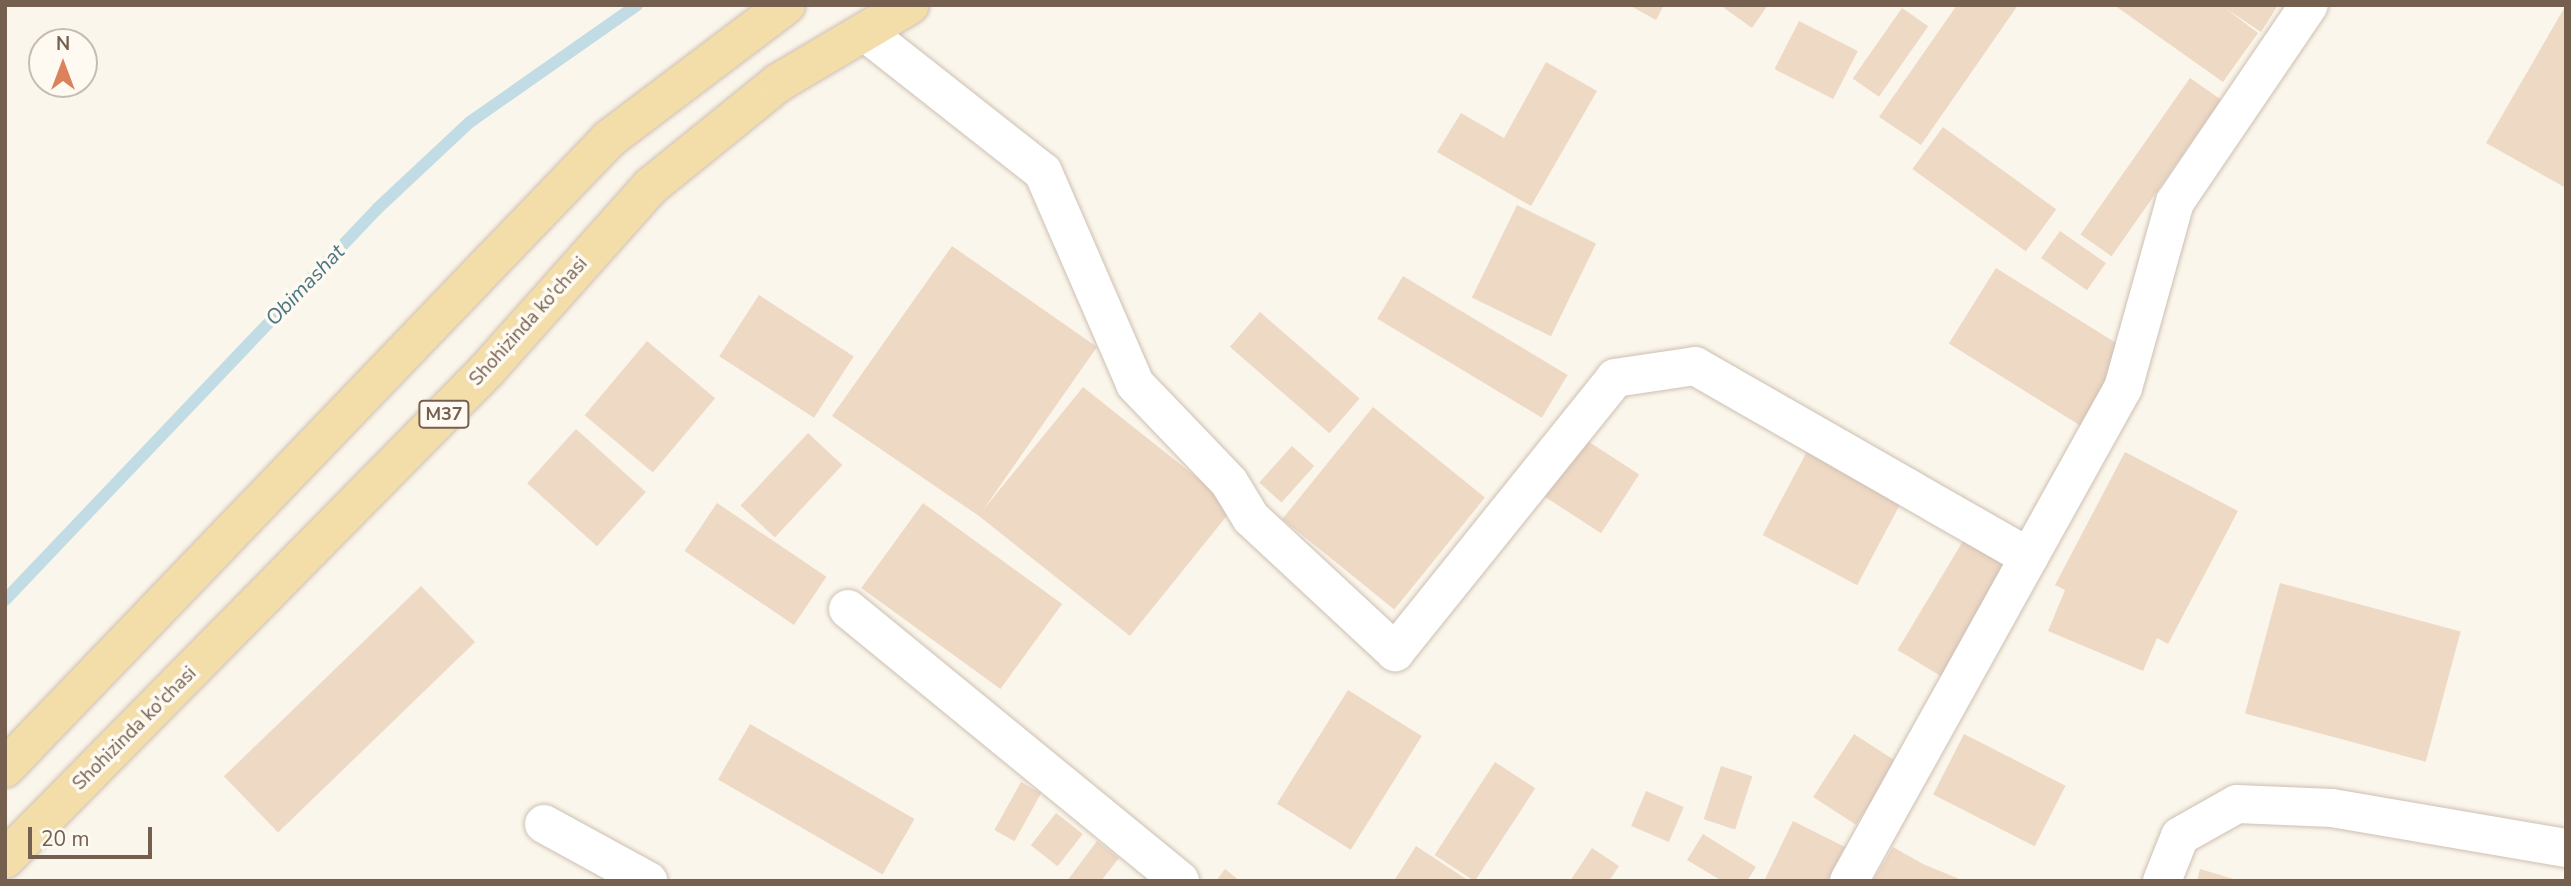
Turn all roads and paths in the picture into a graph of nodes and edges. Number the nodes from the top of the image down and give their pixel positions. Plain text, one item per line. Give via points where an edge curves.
1 (786, 5) edge
2 (910, 5) edge
3 (2309, 5) edge
4 (865, 32) junction
5 (2029, 557) junction
6 (848, 609) dead end
7 (5, 768) edge
8 (544, 824) dead end
9 (2566, 848) edge
10 (5, 859) edge
11 (648, 881) edge
12 (1180, 881) edge
13 (1849, 881) edge
14 (2162, 881) edge

1 - 7 main road via 609,139
2 - 4 main road, Shohizinda ko'chasi / M37
3 - 5 street via 2175,202 2123,388
4 - 5 street via 1043,172 1135,384 1229,482 1251,518 1395,652 1615,378 1695,366
4 - 10 main road, Shohizinda ko'chasi / M37 via 778,83 651,186 487,370
5 - 13 street
6 - 12 street
8 - 11 street
9 - 14 street via 2332,808 2237,804 2180,836

